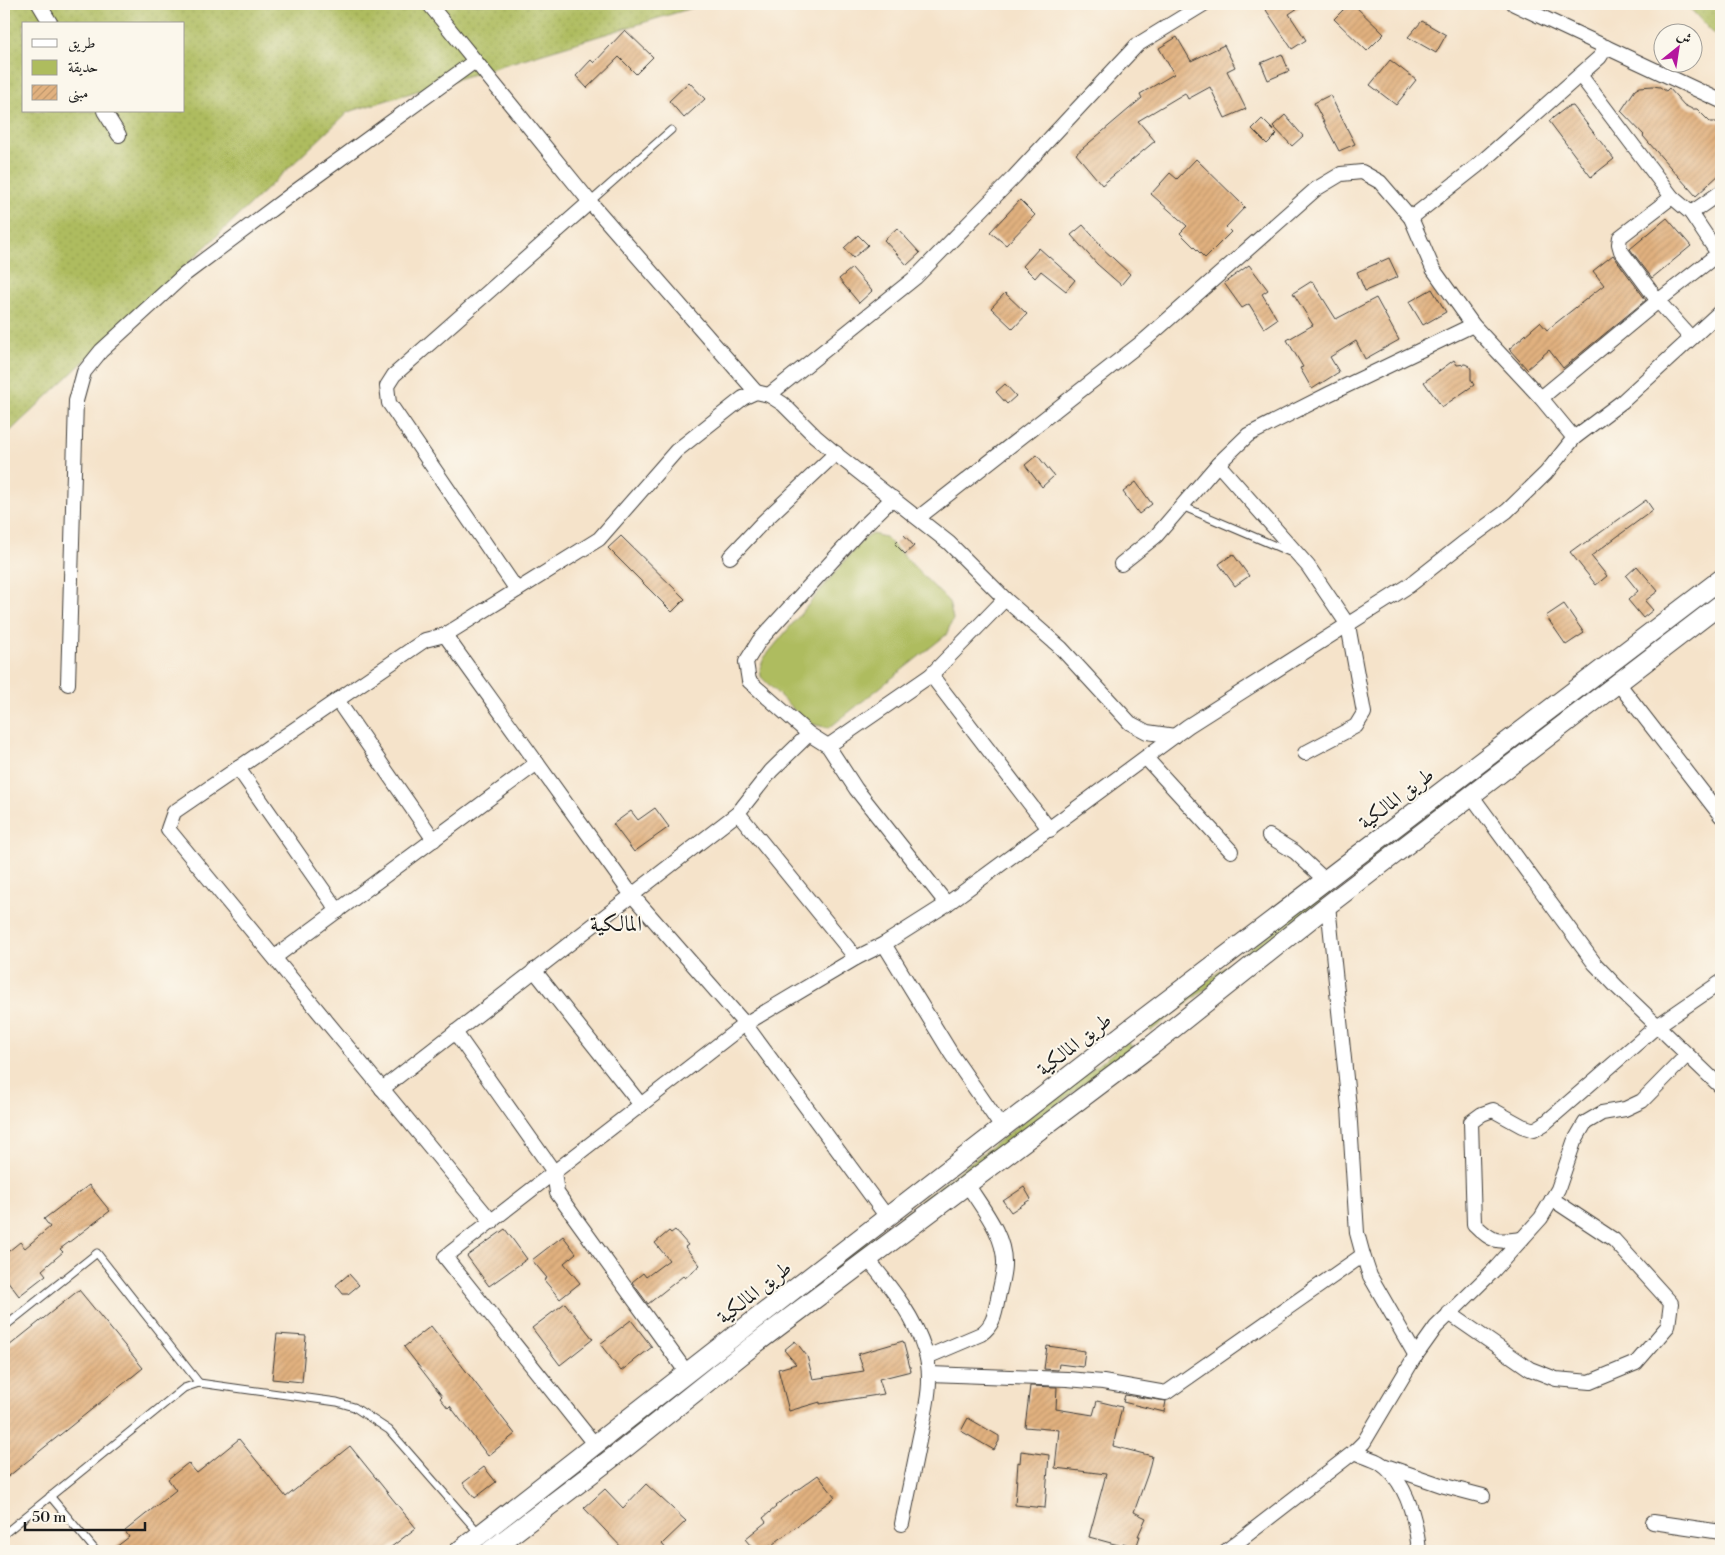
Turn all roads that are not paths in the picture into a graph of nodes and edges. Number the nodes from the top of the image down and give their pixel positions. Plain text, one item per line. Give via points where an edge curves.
1 (429, 4) edge
2 (1204, 4) edge
3 (1514, 4) edge
4 (42, 5) edge
5 (50, 22) edge
6 (1606, 48) junction
7 (476, 61) junction
8 (1580, 75) junction
9 (1721, 101) edge
10 (105, 112) edge
11 (671, 130) dead end
12 (119, 135) dead end
13 (1721, 192) edge
14 (1672, 196) junction
15 (590, 202) junction
16 (1691, 213) junction
17 (1411, 218) junction
18 (1720, 256) edge
19 (1658, 301) junction
20 (1721, 311) edge
21 (1473, 325) junction
22 (1691, 338) junction
23 (762, 394) junction
24 (1541, 398) junction
25 (1574, 438) junction
26 (836, 453) junction
27 (1218, 464) junction
28 (892, 498) junction
29 (1182, 506) junction
30 (918, 518) junction
31 (1300, 556) junction
32 (730, 557) dead end
33 (1121, 564) dead end
34 (1721, 579) edge
35 (517, 590) junction
36 (1005, 599) junction
37 (1721, 604) edge
38 (1348, 625) junction
39 (444, 635) junction
40 (1607, 667) junction
41 (931, 675) junction
42 (1618, 683) junction
43 (68, 684) dead end
44 (337, 700) junction
45 (809, 734) junction
46 (1176, 736) junction
47 (828, 746) junction
48 (1305, 754) dead end
49 (1146, 758) junction
50 (1487, 758) junction
51 (537, 763) junction
52 (238, 768) junction
53 (1498, 774) junction
54 (1471, 795) junction
55 (1720, 812) edge
56 (738, 813) junction
57 (1050, 830) junction
58 (1269, 836) dead end
59 (434, 840) junction
60 (1230, 851) dead end
61 (1326, 880) junction
62 (631, 894) junction
63 (947, 904) junction
64 (1328, 905) junction
65 (338, 911) junction
66 (884, 944) junction
67 (275, 957) junction
68 (856, 958) junction
69 (534, 970) junction
70 (1721, 982) edge
71 (744, 1024) junction
72 (1135, 1025) junction
73 (1657, 1026) junction
74 (455, 1032) junction
75 (1151, 1046) junction
76 (1687, 1055) junction
77 (1721, 1087) edge
78 (382, 1089) junction
79 (641, 1105) junction
80 (1003, 1129) junction
81 (554, 1172) junction
82 (967, 1184) junction
83 (1552, 1199) junction
84 (887, 1217) junction
85 (492, 1222) junction
86 (1522, 1240) junction
87 (1363, 1255) junction
88 (867, 1258) junction
89 (1449, 1313) junction
90 (4, 1327) edge
91 (743, 1328) junction
92 (755, 1344) junction
93 (1416, 1356) junction
94 (927, 1357) junction
95 (687, 1372) junction
96 (930, 1374) junction
97 (198, 1383) junction
98 (613, 1431) junction
99 (595, 1444) junction
100 (625, 1448) junction
101 (1354, 1452) junction
102 (1380, 1464) junction
103 (50, 1496) junction
104 (1483, 1496) dead end
105 (1653, 1522) dead end
106 (902, 1524) dead end
107 (1721, 1532) edge
108 (4, 1534) edge
109 (491, 1546) edge
110 (96, 1551) edge
111 (459, 1551) edge
112 (1226, 1551) edge
113 (1418, 1551) edge

1 - 7 street
2 - 23 street via 1137,45 916,277
3 - 6 street
4 - 5 street
6 - 8 street via 1600,58
6 - 9 street
7 - 15 street
7 - 43 street via 184,275 101,351 84,372 76,401
8 - 14 street
8 - 17 street via 1477,166
10 - 12 street
11 - 15 lane
13 - 16 street
14 - 16 street
14 - 19 street via 1620,237 1619,244
15 - 23 street
15 - 35 street via 394,375 387,386 389,403
16 - 18 street
17 - 21 street via 1433,269
17 - 30 street via 1380,182 1362,172 1341,174 1316,189 1146,339
18 - 19 street
19 - 22 street
19 - 24 street
20 - 22 street
21 - 24 street
21 - 27 street via 1248,435
22 - 25 street via 1623,401
23 - 26 street via 783,404
23 - 35 street via 743,398 676,451 599,539
24 - 25 street
25 - 38 street via 1546,473 1507,511 1410,585
26 - 28 street
26 - 32 street
27 - 29 street
27 - 31 street
28 - 30 street
28 - 45 street via 759,641 746,662 749,681
29 - 31 lane
29 - 33 street via 1156,536
30 - 36 street via 949,543
31 - 38 street
34 - 40 main road, طريق المالكية
35 - 39 street
36 - 41 street
36 - 46 street via 1061,648 1130,723 1147,732
37 - 42 main road, طريق المالكية
38 - 46 street
38 - 48 street via 1364,713 1356,726
39 - 44 street via 425,640
39 - 51 street
40 - 42 main road
40 - 50 main road, طريق المالكية
41 - 47 street
41 - 57 street
42 - 53 main road, طريق المالكية
42 - 55 street
44 - 52 street
44 - 59 street
45 - 47 street
45 - 56 street via 771,771
46 - 49 street
47 - 63 street via 856,789
49 - 57 street
49 - 60 street
50 - 53 main road
50 - 61 main road, طريق المالكية
51 - 59 street
51 - 62 street
52 - 65 street
52 - 67 street via 174,812 168,829
53 - 54 main road, طريق المالكية
54 - 64 main road, طريق المالكية
54 - 73 street via 1595,964
56 - 62 street
56 - 68 street
57 - 63 street
58 - 61 street via 1295,852
59 - 65 street
61 - 72 main road, طريق المالكية
62 - 69 street
62 - 71 street
63 - 66 street
64 - 75 main road, طريق المالكية
64 - 87 street via 1349,1107 1357,1233
65 - 67 street
66 - 68 street
66 - 80 street via 952,1055
67 - 78 street
68 - 71 street
69 - 74 street
69 - 79 street
70 - 73 street
71 - 79 street
71 - 84 street
72 - 75 main road
72 - 80 main road, طريق المالكية
73 - 76 street
73 - 86 street via 1534,1130 1493,1110 1471,1122 1474,1224 1487,1237 1499,1242
74 - 78 street
74 - 81 street
75 - 82 main road, طريق المالكية
76 - 77 street
76 - 83 street via 1642,1100 1625,1109 1602,1113 1585,1123 1574,1142
78 - 85 street
79 - 81 street
80 - 84 main road, طريق المالكية
81 - 85 street
81 - 95 street via 557,1193
82 - 88 main road, طريق المالكية
82 - 94 street via 996,1231 1003,1249 1004,1264 995,1318 981,1334
83 - 86 street
83 - 89 street via 1614,1240 1670,1303 1668,1326 1636,1364 1590,1382 1556,1379 1530,1368
84 - 91 main road, طريق المالكية
85 - 99 street via 446,1257
86 - 89 street
87 - 93 street via 1381,1297
87 - 96 street via 1166,1393 1067,1379
88 - 92 main road, طريق المالكية
88 - 94 street via 904,1304
89 - 93 street
90 - 97 lane via 97,1253
91 - 92 main road
91 - 95 main road, طريق المالكية
92 - 100 main road, طريق المالكية
93 - 101 street via 1364,1442
94 - 96 street
95 - 98 main road, طريق المالكية
96 - 106 street via 928,1399
97 - 103 lane via 184,1388
97 - 109 lane via 354,1407 389,1430
98 - 99 main road, طريق المالكية
98 - 100 main road
99 - 109 main road, طريق المالكية
100 - 109 main road, طريق المالكية
101 - 102 street
101 - 112 street
102 - 104 street
102 - 113 street via 1406,1494 1417,1528
103 - 108 lane
103 - 110 lane
105 - 107 street
109 - 111 main road, طريق المالكية

